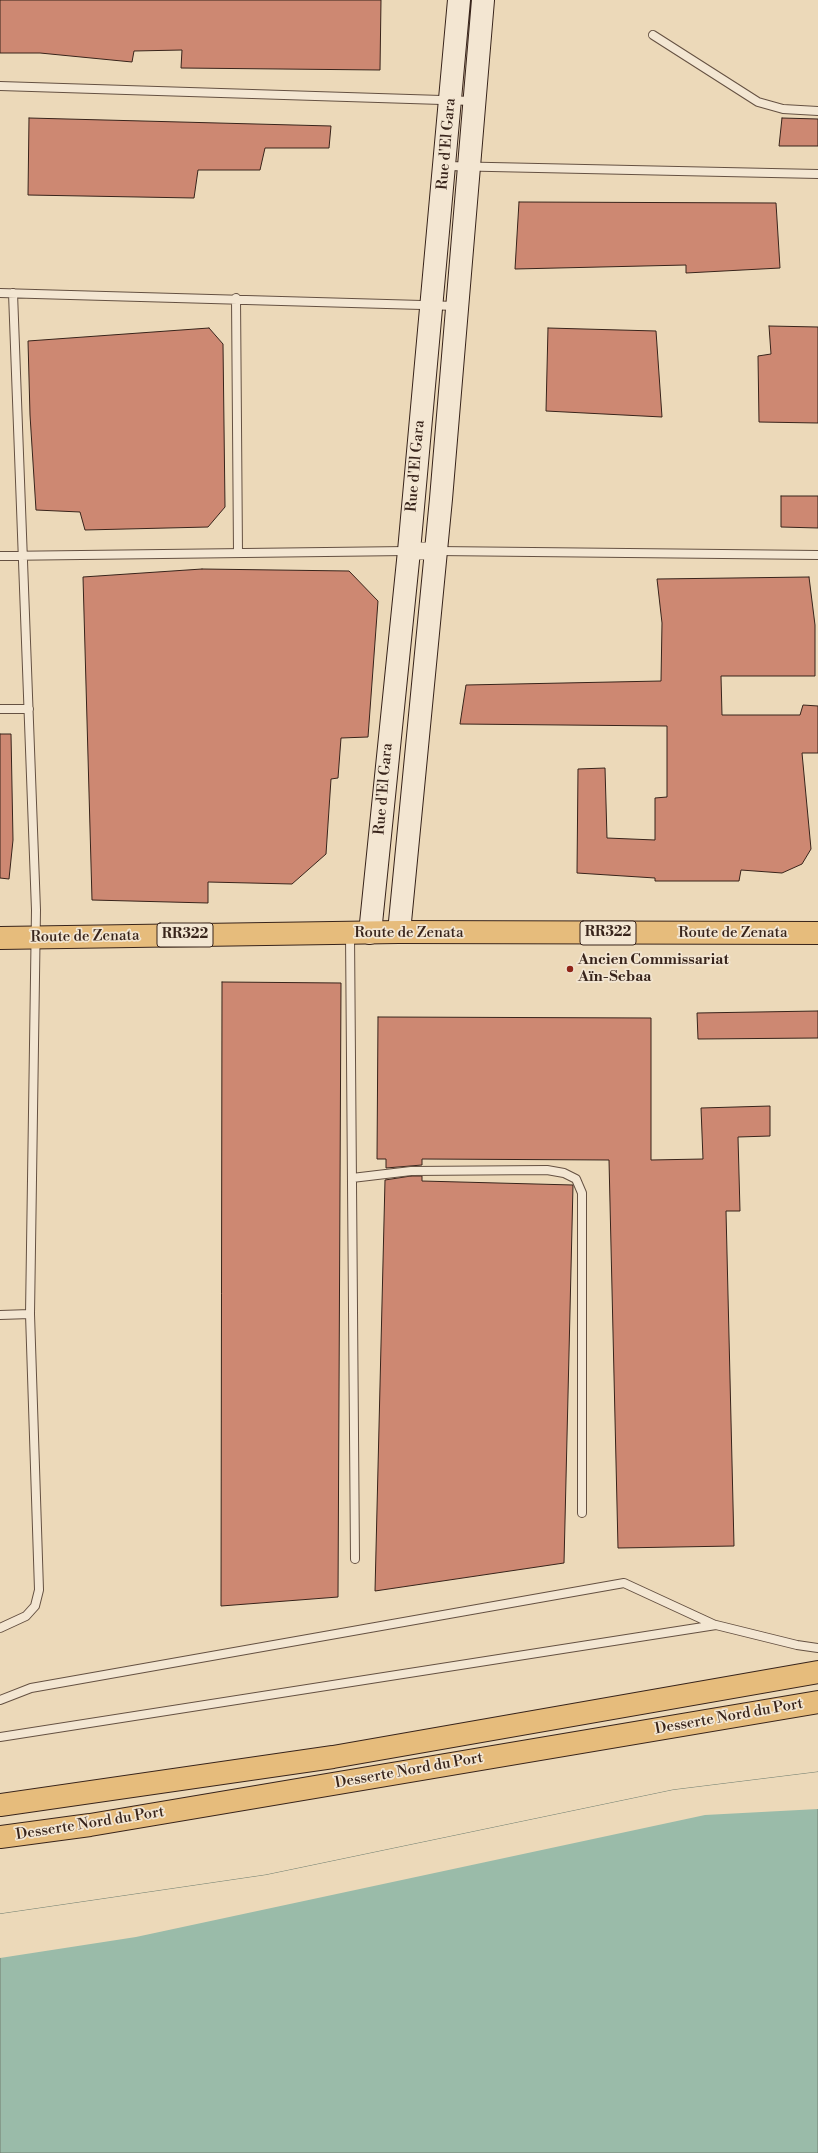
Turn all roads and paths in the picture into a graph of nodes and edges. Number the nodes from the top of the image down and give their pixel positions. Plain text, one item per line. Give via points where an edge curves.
1 (459, 0) edge
2 (483, 0) edge
3 (653, 35) dead end
4 (0, 86) edge
5 (451, 100) junction
6 (475, 101) junction
7 (818, 111) edge
8 (445, 166) junction
9 (470, 168) junction
10 (818, 174) edge
11 (0, 293) edge
12 (13, 293) junction
13 (236, 298) junction
14 (431, 304) junction
15 (458, 306) junction
16 (408, 551) junction
17 (436, 551) junction
18 (238, 553) junction
19 (818, 555) edge
20 (0, 556) edge
21 (24, 556) junction
22 (0, 709) edge
23 (29, 709) junction
24 (399, 932) junction
25 (360, 933) junction
26 (818, 933) edge
27 (0, 938) edge
28 (36, 938) junction
29 (352, 1178) junction
30 (30, 1314) junction
31 (0, 1315) edge
32 (582, 1513) dead end
33 (355, 1559) dead end
34 (716, 1625) junction
35 (0, 1628) edge
36 (818, 1648) edge
37 (818, 1672) edge
38 (0, 1700) edge
39 (818, 1702) edge
40 (0, 1737) edge
41 (0, 1804) edge
42 (0, 1837) edge

1 - 5 street, Rue d'El Gara
2 - 6 street, Rue d'El Gara
3 - 7 lane via 758,102 783,109
4 - 5 lane
5 - 6 lane
5 - 8 street, Rue d'El Gara
6 - 9 street, Rue d'El Gara
8 - 9 lane
8 - 14 street, Rue d'El Gara
9 - 10 lane
9 - 15 street, Rue d'El Gara
11 - 12 lane
12 - 13 lane
12 - 21 lane
13 - 14 lane
13 - 18 lane
14 - 15 lane
14 - 16 street, Rue d'El Gara
15 - 17 street, Rue d'El Gara
16 - 17 street
16 - 18 lane
16 - 25 street, Rue d'El Gara
17 - 19 lane
17 - 24 street, Rue d'El Gara
18 - 21 lane
20 - 21 lane
21 - 23 lane
22 - 23 lane
23 - 28 lane
24 - 25 main road, Route de Zenata / RR322
24 - 26 main road, Route de Zenata / RR322
25 - 28 main road, Route de Zenata / RR322
25 - 29 lane
27 - 28 main road, Route de Zenata / RR322
28 - 30 lane
29 - 32 lane via 411,1171 547,1170 564,1173 576,1179 582,1193
29 - 33 lane
30 - 31 lane
30 - 35 lane via 39,1590 35,1606 26,1616
34 - 36 lane
34 - 38 lane via 624,1583 30,1688
34 - 40 lane
37 - 41 main road, Desserte Nord du Port via 333,1757
39 - 42 main road, Desserte Nord du Port via 90,1826

